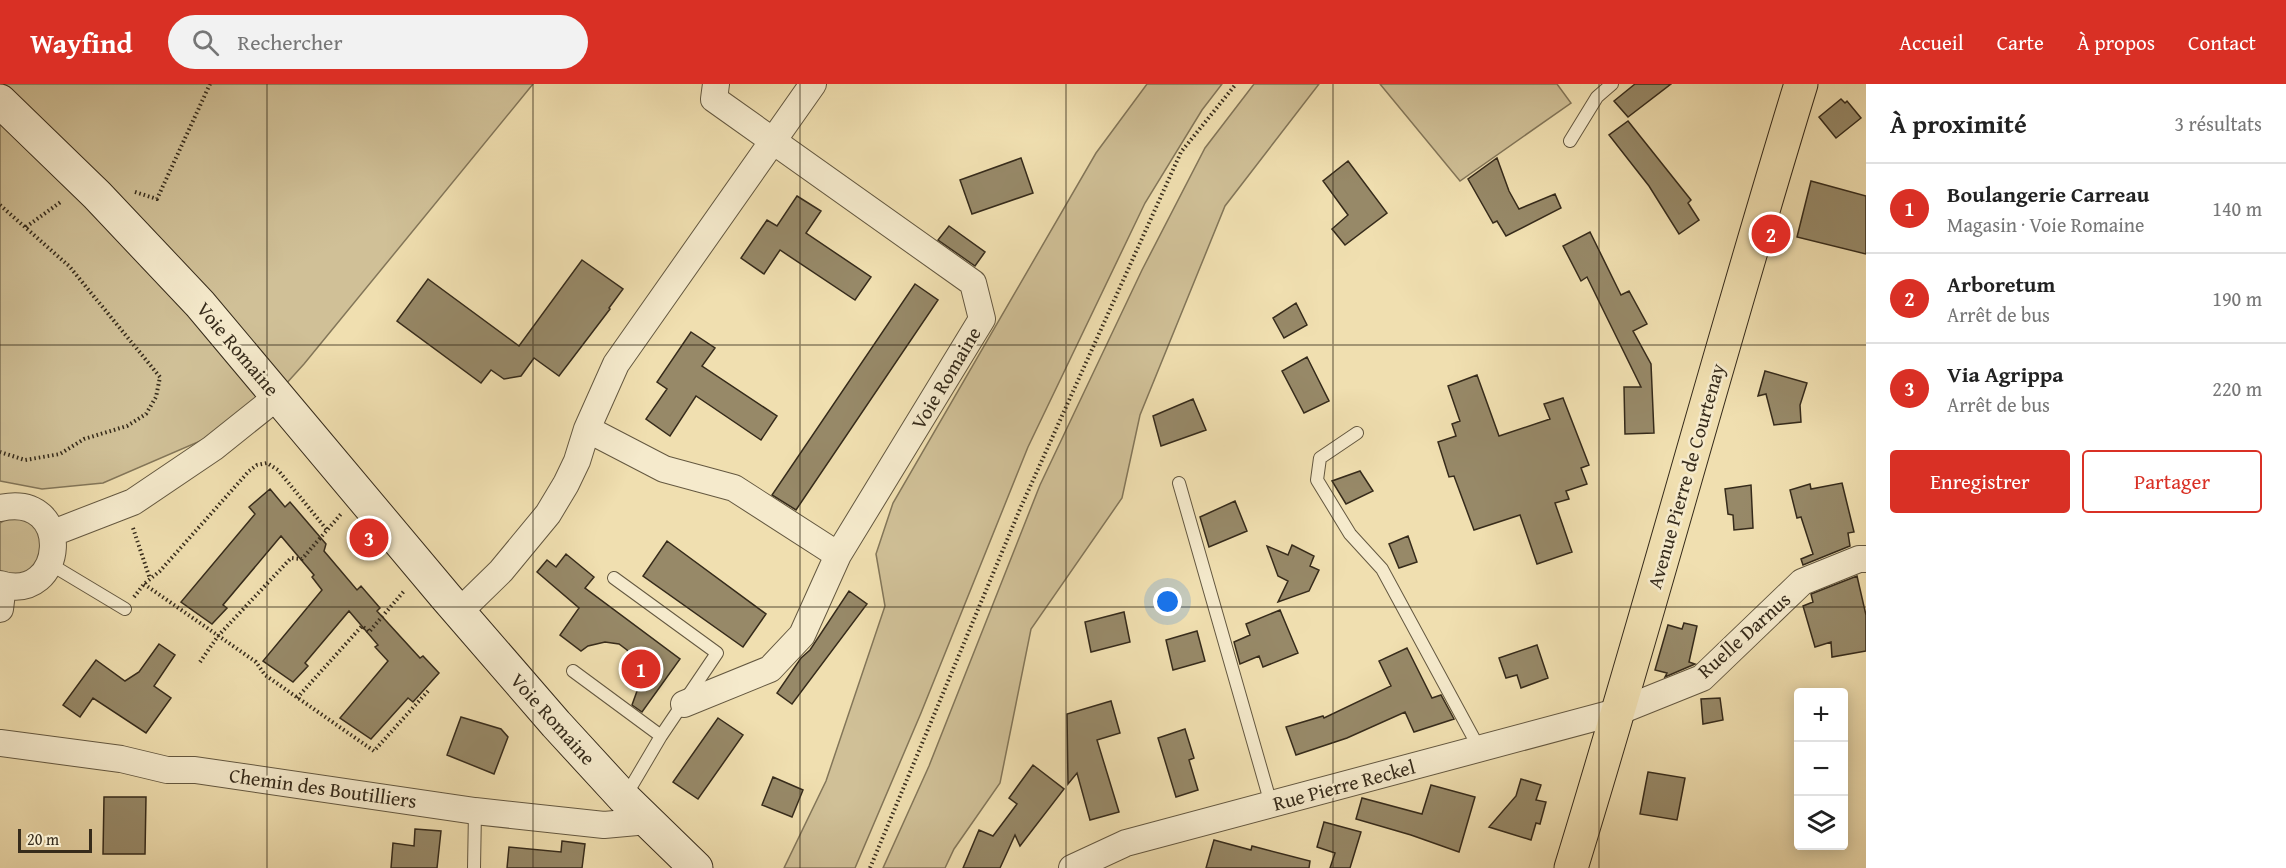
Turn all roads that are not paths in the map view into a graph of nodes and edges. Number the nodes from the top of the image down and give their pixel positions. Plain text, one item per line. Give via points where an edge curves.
1 (716, 84) edge
2 (813, 84) edge
3 (1612, 84) edge
4 (1801, 84) edge
5 (0, 101) edge
6 (772, 141) junction
7 (1570, 141) dead end
8 (278, 396) junction
9 (586, 429) junction
10 (1357, 433) dead end
11 (1179, 483) dead end
12 (0, 508) edge
13 (53, 533) junction
14 (838, 555) junction
15 (1866, 559) edge
16 (50, 564) junction
17 (614, 578) dead end
18 (1, 593) edge
19 (125, 609) road end
20 (459, 612) junction
21 (573, 671) dead end
22 (684, 704) junction
23 (1620, 711) junction
24 (661, 736) junction
25 (0, 743) edge
26 (1479, 748) junction
27 (624, 798) junction
28 (1271, 804) junction
29 (475, 811) junction
30 (648, 821) junction
31 (474, 868) edge
32 (696, 868) edge
33 (1071, 868) edge
34 (1571, 868) edge

1 - 6 street, Voie Romaine via 714,99
2 - 6 street
3 - 7 lane via 1597,97
4 - 23 main road, Avenue Pierre de Courtenay
5 - 8 main road, Voie Romaine via 148,247
6 - 9 street via 616,364
6 - 14 street, Voie Romaine via 973,283 982,319
8 - 13 street via 213,448 133,502
8 - 20 main road, Voie Romaine
9 - 14 street via 664,469 734,488
9 - 20 street via 578,461 548,514 501,571
10 - 26 lane via 1320,458 1317,480 1350,534 1382,568
11 - 28 lane
12 - 13 street via 30,510 46,521
13 - 16 street via 55,545
14 - 22 street, Voie Romaine via 802,635 770,669
15 - 23 street, Ruelle Darnus via 1802,582 1701,678
16 - 18 street via 39,578
16 - 19 lane
17 - 22 lane via 717,653
20 - 27 main road, Voie Romaine
21 - 24 lane
22 - 24 lane
23 - 26 street, Rue Pierre Reckel
23 - 34 main road, Avenue Pierre de Courtenay
24 - 27 lane
25 - 29 street, Chemin des Boutilliers via 121,759 167,770 195,770
26 - 28 street, Rue Pierre Reckel
27 - 30 main road, Voie Romaine
28 - 33 street, Rue Pierre Reckel via 1126,843
29 - 30 street, Chemin des Boutilliers via 604,825
29 - 31 lane
30 - 32 main road, Voie Romaine

